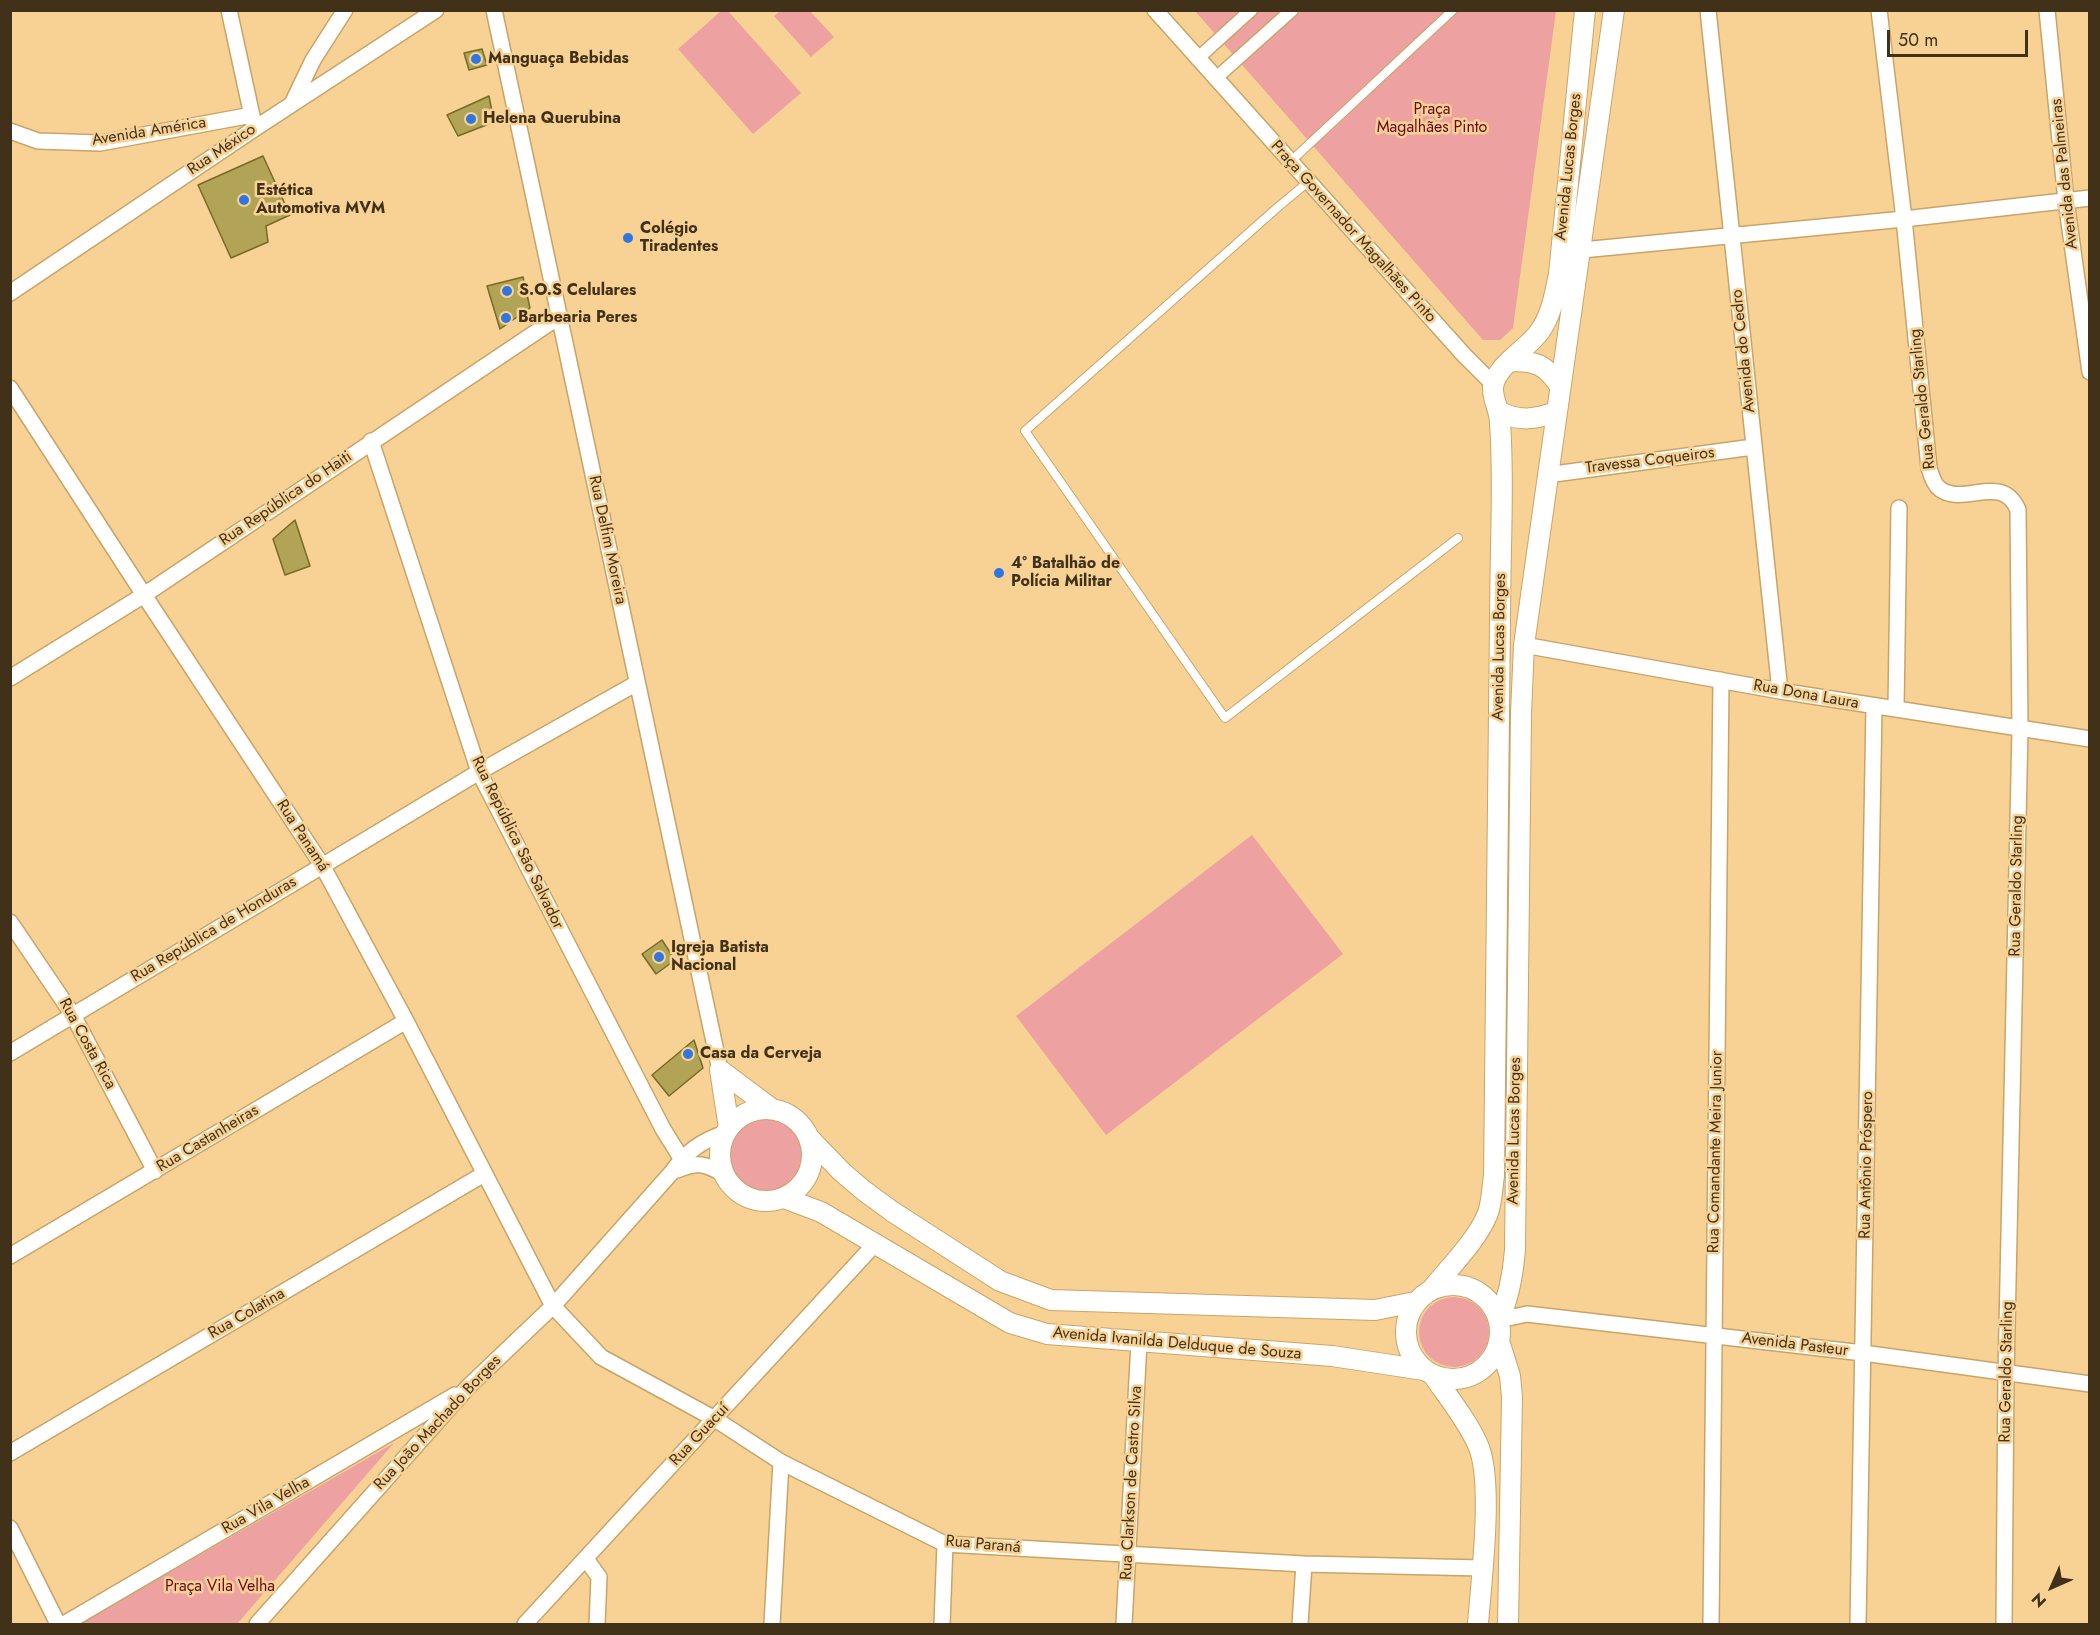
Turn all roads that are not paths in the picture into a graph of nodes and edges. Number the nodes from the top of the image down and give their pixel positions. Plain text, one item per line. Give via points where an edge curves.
1 (229, 10) edge
2 (345, 10) edge
3 (436, 10) edge
4 (494, 10) edge
5 (1155, 10) edge
6 (1251, 10) edge
7 (1292, 10) edge
8 (1453, 10) edge
9 (1585, 10) edge
10 (1614, 10) edge
11 (1708, 10) edge
12 (1879, 10) edge
13 (2047, 10) edge
14 (1197, 58) junction
15 (1215, 79) junction
16 (292, 104) junction
17 (253, 122) junction
18 (10, 131) edge
19 (1290, 162) junction
20 (1308, 182) junction
21 (2090, 198) edge
22 (2066, 201) junction
23 (1904, 219) junction
24 (1732, 235) junction
25 (1581, 250) junction
26 (10, 293) edge
27 (560, 316) junction
28 (1510, 361) junction
29 (2090, 372) edge
30 (1493, 384) junction
31 (1560, 386) junction
32 (10, 388) edge
33 (1500, 412) junction
34 (1556, 412) junction
35 (371, 441) junction
36 (1753, 447) junction
37 (1547, 475) junction
38 (1899, 508) dead end
39 (1458, 538) dead end
40 (144, 595) junction
41 (1524, 645) junction
42 (10, 678) edge
43 (1721, 680) junction
44 (638, 683) junction
45 (1780, 692) junction
46 (1874, 706) junction
47 (1896, 708) junction
48 (2020, 729) junction
49 (2090, 739) edge
50 (479, 772) junction
51 (322, 865) junction
52 (10, 922) edge
53 (73, 1015) junction
54 (406, 1021) junction
55 (10, 1053) edge
56 (720, 1070) junction
57 (772, 1109) junction
58 (727, 1131) junction
59 (810, 1139) junction
60 (684, 1162) junction
61 (155, 1171) junction
62 (484, 1174) junction
63 (724, 1174) junction
64 (784, 1198) junction
65 (874, 1245) junction
66 (10, 1256) edge
67 (1432, 1289) junction
68 (1415, 1302) junction
69 (554, 1306) junction
70 (1499, 1320) junction
71 (1714, 1335) junction
72 (1139, 1342) junction
73 (1500, 1344) junction
74 (1863, 1353) junction
75 (2006, 1372) junction
76 (1428, 1373) junction
77 (2090, 1384) edge
78 (468, 1387) junction
79 (715, 1419) junction
80 (10, 1453) edge
81 (781, 1462) junction
82 (10, 1528) edge
83 (945, 1544) junction
84 (1128, 1554) junction
85 (586, 1559) junction
86 (1304, 1564) junction
87 (1482, 1568) junction
88 (58, 1624) edge
89 (64, 1624) edge
90 (257, 1624) edge
91 (525, 1624) edge
92 (597, 1624) edge
93 (772, 1624) edge
94 (942, 1624) edge
95 (1124, 1624) edge
96 (1300, 1624) edge
97 (1478, 1624) edge
98 (1508, 1624) edge
99 (1711, 1624) edge
100 (1858, 1624) edge
101 (2004, 1624) edge

1 - 17 street
2 - 16 street via 313,60
3 - 16 street, Rua México
4 - 27 street, Rua Delfim Moreira
5 - 14 street, Praça Governador Magalhães Pinto
6 - 14 street
7 - 15 street
8 - 19 lane
9 - 28 street, Avenida Lucas Borges via 1555,295 1540,331
10 - 25 street, Avenida Lucas Borges
11 - 24 street, Avenida do Cedro
12 - 23 street, Rua Geraldo Starling
13 - 22 street, Avenida das Palmeiras
14 - 15 street, Praça Governador Magalhães Pinto
15 - 19 street, Praça Governador Magalhães Pinto
16 - 17 street, Rua México
17 - 18 street, Avenida América via 100,143 38,141
17 - 26 street, Rua México
19 - 20 street, Praça Governador Magalhães Pinto
20 - 30 street, Praça Governador Magalhães Pinto
20 - 39 lane via 1025,431 1225,718
21 - 22 street
22 - 23 street
22 - 29 street, Avenida das Palmeiras
23 - 24 street
23 - 48 street, Rua Geraldo Starling via 1933,480 1950,494 1998,492 2015,502 2018,510
24 - 25 street
24 - 36 street, Avenida do Cedro
25 - 31 street, Avenida Lucas Borges
27 - 35 street, Rua República do Haiti
27 - 44 street, Rua Delfim Moreira
28 - 30 street, Avenida Lucas Borges
28 - 31 street via 1540,365
30 - 33 street, Avenida Lucas Borges
31 - 34 street, Avenida Lucas Borges
32 - 40 street, Rua Panamá
33 - 34 street via 1528,420
33 - 67 street, Avenida Lucas Borges via 1503,485 1494,1176 1488,1213 1480,1229
34 - 37 street, Avenida Lucas Borges
35 - 40 street, Rua República do Haiti
35 - 50 street, Rua República São Salvador
36 - 37 street, Travessa Coqueiros
36 - 45 street, Avenida do Cedro
37 - 41 street, Avenida Lucas Borges
38 - 47 street
40 - 42 street, Rua República do Haiti
40 - 51 street, Rua Panamá
41 - 43 street, Rua Dona Laura
41 - 70 street, Avenida Lucas Borges via 1515,1250 1512,1283
43 - 45 street, Rua Dona Laura
43 - 71 street, Rua Comandante Meira Junior
44 - 50 street, Rua República de Honduras
44 - 56 street, Rua Delfim Moreira
45 - 46 street, Rua Dona Laura
46 - 47 street, Rua Dona Laura
46 - 74 street, Rua Antônio Próspero
47 - 48 street, Rua Dona Laura
48 - 49 street, Rua Dona Laura
48 - 75 street, Rua Geraldo Starling
50 - 51 street, Rua República de Honduras
50 - 60 street, Rua República São Salvador via 663,1129
51 - 53 street, Rua República de Honduras
51 - 54 street, Rua Panamá
52 - 53 street, Rua Costa Rica
53 - 55 street, Rua República de Honduras
53 - 61 street, Rua Costa Rica
54 - 61 street, Rua Castanheiras
54 - 62 street, Rua Panamá
56 - 57 street
56 - 58 street
57 - 58 street via 748,1112
57 - 59 street via 795,1119
58 - 60 street, Rua João Machado Borges via 708,1139
58 - 63 street via 720,1161
59 - 64 street via 811,1167 806,1180
59 - 68 street, Avenida Ivanilda Delduque de Souza via 862,1190 893,1212 999,1281 1051,1300 1375,1310
60 - 63 street via 706,1165
60 - 69 street, Rua João Machado Borges
61 - 66 street, Rua Castanheiras
62 - 69 street, Rua Panamá
62 - 80 street, Rua Colatina
63 - 64 street via 743,1195 763,1201
64 - 65 street, Avenida Ivanilda Delduque de Souza via 821,1212
65 - 72 street, Avenida Ivanilda Delduque de Souza via 1010,1323 1047,1334
65 - 79 street, Rua Guacuí
67 - 68 street
67 - 70 street via 1442,1285 1464,1286 1484,1296
68 - 76 street via 1407,1319 1406,1338 1412,1356
69 - 78 street, Rua João Machado Borges
69 - 79 street, Rua Paraná via 601,1357
70 - 71 street, Avenida Pasteur via 1527,1314
70 - 73 street
71 - 74 street, Avenida Pasteur
71 - 99 street, Rua Comandante Meira Junior
72 - 76 street, Avenida Ivanilda Delduque de Souza via 1332,1356
72 - 84 street, Rua Clarkson de Castro Silva
73 - 76 street via 1481,1371 1466,1378 1449,1380
73 - 98 street via 1512,1397
74 - 75 street, Avenida Pasteur
74 - 100 street, Rua Antônio Próspero
75 - 77 street, Avenida Pasteur
75 - 101 street, Rua Geraldo Starling
76 - 87 street via 1479,1446 1485,1485
78 - 89 street, Rua Vila Velha
78 - 90 street, Rua João Machado Borges
79 - 81 street, Rua Paraná
79 - 85 street, Rua Guacuí
81 - 83 street, Rua Paraná
81 - 93 street
82 - 88 street
83 - 84 street, Rua Paraná
83 - 94 street
84 - 86 street, Rua Paraná
84 - 95 street, Rua Clarkson de Castro Silva
85 - 91 street, Rua Guacuí
85 - 92 street via 599,1577
86 - 87 street, Rua Paraná
86 - 96 street
87 - 97 street

